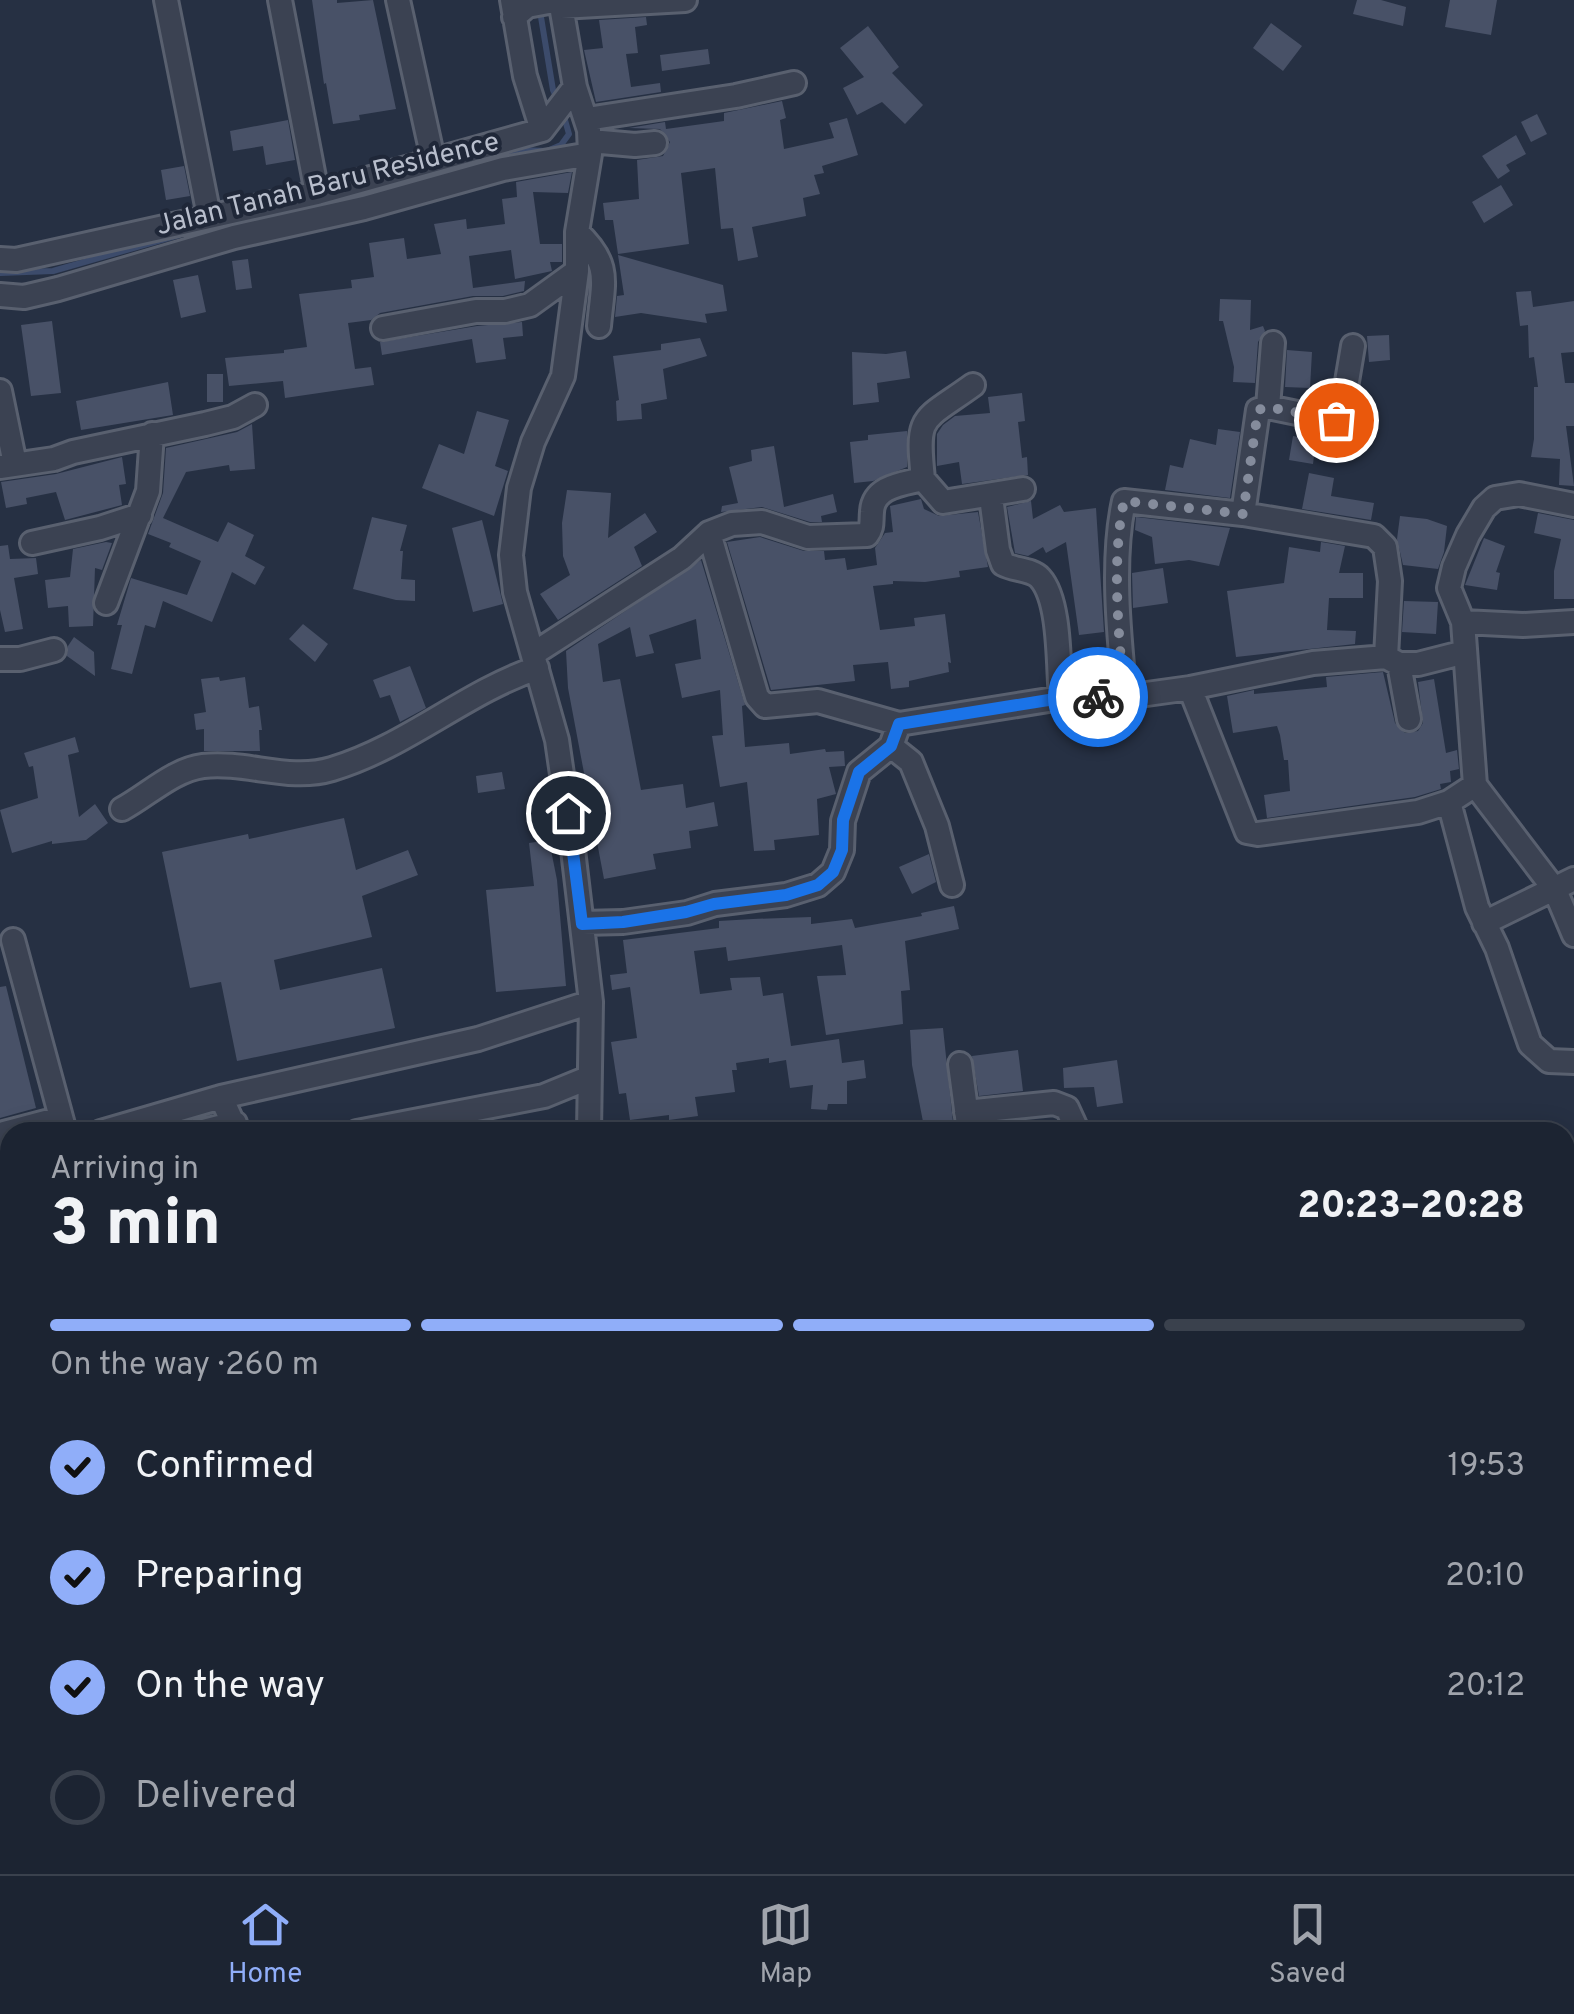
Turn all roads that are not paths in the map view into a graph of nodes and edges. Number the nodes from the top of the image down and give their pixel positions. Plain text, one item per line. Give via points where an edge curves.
1 (166, 0) edge
2 (280, 0) edge
3 (398, 0) edge
4 (685, 0) edge
5 (540, 5) edge
6 (794, 83) dead end
7 (560, 108) junction
8 (589, 138) junction
9 (654, 143) dead end
10 (433, 159) junction
11 (317, 192) junction
12 (209, 216) junction
13 (577, 232) junction
14 (0, 259) edge
15 (577, 271) junction
16 (0, 295) edge
17 (599, 326) dead end
18 (383, 328) dead end
19 (1274, 342) dead end
20 (1352, 346) dead end
21 (973, 385) dead end
22 (0, 390) edge
23 (255, 405) dead end
24 (1268, 407) junction
25 (152, 434) junction
26 (7, 466) edge
27 (923, 479) junction
28 (1023, 489) dead end
29 (991, 496) junction
30 (1574, 505) edge
31 (1243, 514) junction
32 (140, 515) junction
33 (709, 533) junction
34 (32, 543) dead end
35 (106, 603) dead end
36 (1463, 622) junction
37 (1574, 622) edge
38 (54, 650) dead end
39 (1464, 652) junction
40 (0, 658) edge
41 (1392, 660) junction
42 (535, 661) junction
43 (1190, 688) junction
44 (1124, 697) junction
45 (1061, 698) junction
46 (1410, 718) dead end
47 (895, 735) junction
48 (1474, 785) junction
49 (1450, 802) junction
50 (122, 808) dead end
51 (1564, 884) edge
52 (952, 885) dead end
53 (1484, 923) junction
54 (582, 924) junction
55 (1574, 934) edge
56 (13, 940) dead end
57 (591, 1002) junction
58 (1574, 1062) edge
59 (960, 1064) dead end
60 (588, 1078) junction
61 (220, 1098) junction
62 (62, 1122) edge
63 (137, 1122) edge
64 (233, 1122) edge
65 (409, 1122) edge
66 (589, 1122) edge
67 (968, 1122) edge
68 (1073, 1122) edge

1 - 12 street
2 - 11 street
3 - 10 street
4 - 5 street
5 - 7 street
5 - 7 street via 525,76
6 - 8 street
7 - 8 street
7 - 10 street, Jalan Tanah Baru Residence
8 - 9 street
8 - 13 street
8 - 16 street via 503,169 234,237 96,280 24,297
10 - 11 street, Jalan Tanah Baru Residence
11 - 12 street, Jalan Tanah Baru Residence
12 - 14 street, Jalan Tanah Baru Residence
13 - 15 street
13 - 17 street via 598,252 602,266
15 - 18 street via 530,305
15 - 42 street via 563,376 532,442 511,555
19 - 24 street
20 - 24 street via 1341,417
21 - 27 street via 922,425
22 - 26 street
23 - 25 street
24 - 31 street via 1256,415
25 - 26 street
25 - 32 street
27 - 29 street via 940,502
27 - 33 street via 880,492 867,535 808,537 762,522
28 - 29 street
29 - 45 street via 1003,564 1032,572 1050,597
30 - 36 street via 1519,494 1495,498 1484,508 1449,588
31 - 41 street via 1374,536 1385,547 1390,581
31 - 44 street via 1124,501 1116,528
32 - 34 street
32 - 35 street
33 - 42 street
33 - 47 street via 765,706 818,702
36 - 37 street
36 - 39 street
38 - 40 street
39 - 41 street via 1418,664
39 - 48 street
41 - 43 street via 1313,663
41 - 46 street
42 - 50 street via 399,743 354,762 302,775 201,766
42 - 54 street via 557,740
43 - 44 street
43 - 49 street via 1247,832 1418,812
44 - 45 street
45 - 47 street
47 - 52 street via 927,800
47 - 54 street via 859,772 843,820 842,850 833,872 818,885 686,912
48 - 49 street
48 - 51 street
49 - 53 street
51 - 53 street
51 - 55 street
53 - 58 street via 1530,1044 1549,1061
54 - 57 street
56 - 62 street
57 - 60 street
57 - 61 street via 478,1040
59 - 67 street
60 - 65 street via 544,1096
60 - 66 street
61 - 63 street
61 - 64 street
67 - 68 street via 1054,1102 1067,1108

